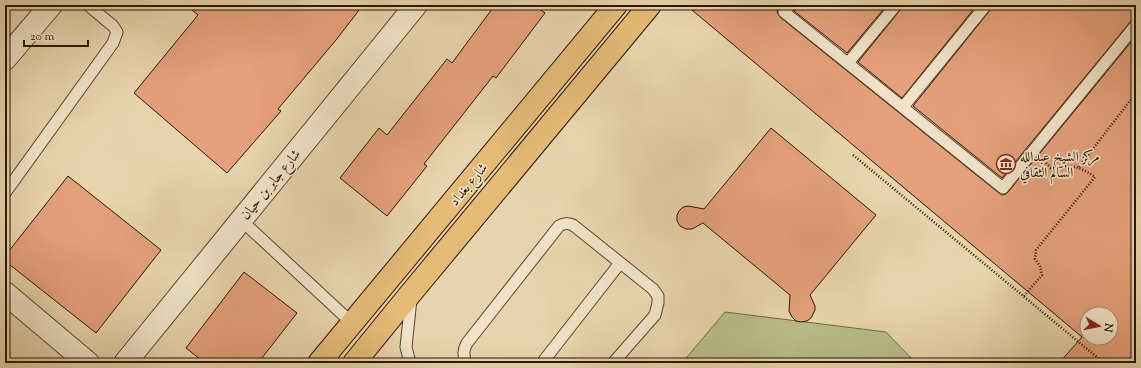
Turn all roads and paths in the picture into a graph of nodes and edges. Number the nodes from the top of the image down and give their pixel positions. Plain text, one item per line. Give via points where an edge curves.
1 (52, 5) edge
2 (88, 5) edge
3 (416, 5) edge
4 (616, 5) edge
5 (650, 5) edge
6 (789, 5) edge
7 (896, 5) edge
8 (986, 5) edge
9 (1136, 25) edge
10 (5, 59) edge
11 (848, 63) junction
12 (1136, 93) edge
13 (903, 107) junction
14 (1032, 152) junction
15 (853, 155) dead end
16 (1079, 167) junction
17 (5, 193) edge
18 (241, 220) junction
19 (620, 263) junction
20 (5, 293) edge
21 (411, 293) junction
22 (1024, 296) junction
23 (352, 323) junction
24 (88, 363) edge
25 (125, 363) edge
26 (320, 363) edge
27 (354, 363) edge
28 (411, 363) edge
29 (466, 363) edge
30 (542, 363) edge
31 (614, 363) edge
32 (1104, 363) edge

1 - 10 street
2 - 17 lane via 117,32 113,43
3 - 18 street, شارع جابر بن حيان
4 - 23 main road, شارع بغداد
5 - 21 main road, شارع بغداد
6 - 11 lane via 784,12
7 - 11 lane
8 - 13 lane
9 - 14 lane
11 - 13 lane
12 - 16 path
13 - 14 lane via 1003,188
14 - 16 path via 1050,168
15 - 22 path
16 - 22 path via 1095,177 1036,250 1035,259 1042,275
18 - 23 lane
18 - 25 street, شارع جابر بن حيان
19 - 29 lane via 573,225 568,223 559,226 467,343 463,350
19 - 30 lane
19 - 31 lane via 653,289 658,296 658,303 655,315
20 - 24 street
21 - 27 main road, شارع بغداد
21 - 28 lane via 406,347
22 - 32 path
23 - 26 main road, شارع بغداد

